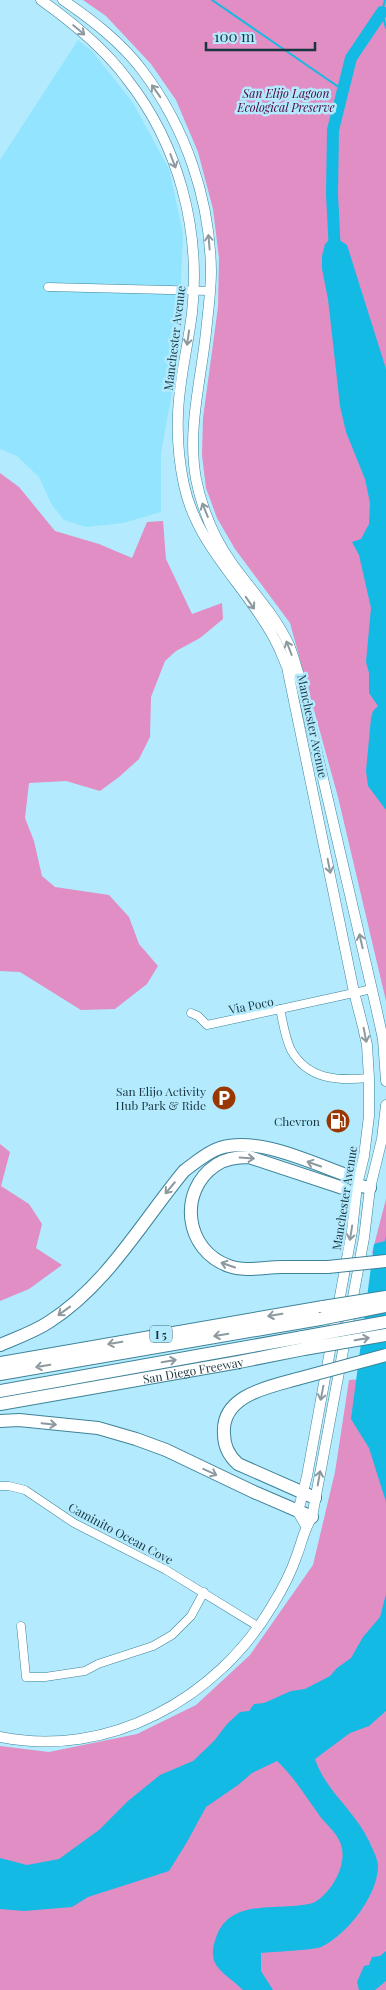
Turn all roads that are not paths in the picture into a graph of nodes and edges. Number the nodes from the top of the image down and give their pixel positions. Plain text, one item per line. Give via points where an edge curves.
1 (41, 0) edge
2 (63, 0) edge
3 (48, 287) dead end
4 (193, 289) junction
5 (209, 291) junction
6 (372, 989) junction
7 (354, 992) junction
8 (280, 1009) junction
9 (191, 1013) dead end
10 (369, 1078) junction
11 (386, 1081) edge
12 (386, 1105) edge
13 (358, 1185) junction
14 (370, 1188) junction
15 (386, 1261) edge
16 (386, 1297) edge
17 (386, 1306) edge
18 (322, 1313) junction
19 (386, 1322) edge
20 (386, 1334) edge
21 (304, 1343) junction
22 (0, 1345) edge
23 (386, 1355) edge
24 (0, 1363) edge
25 (0, 1374) edge
26 (0, 1391) edge
27 (0, 1404) edge
28 (0, 1422) edge
29 (0, 1486) edge
30 (302, 1492) junction
31 (315, 1498) junction
32 (298, 1512) junction
33 (309, 1521) junction
34 (204, 1592) junction
35 (21, 1626) dead end
36 (259, 1627) junction
37 (0, 1737) edge

1 -> 4 main road, Manchester Avenue via 92,40 127,78 167,145 181,182 192,232
5 -> 2 main road, Manchester Avenue via 211,272 204,207 194,164 169,108 142,69 117,42
3 - 4 street
4 - 5 street
4 -> 7 main road, Manchester Avenue via 178,415 184,486 193,515 211,549 275,639 287,667
6 -> 5 main road, Manchester Avenue via 301,684 288,644 269,611 232,564 202,505 192,443
6 - 7 street
6 - 11 main road, Manchester Avenue via 383,1039
7 - 8 street
7 -> 10 main road, Manchester Avenue via 367,1045
8 - 9 street, Via Poco via 207,1025
8 - 10 street, Via Poco via 290,1048 305,1067 327,1078
10 - 13 main road, Manchester Avenue via 369,1116
12 - 14 main road, Manchester Avenue
13 - 14 highway
15 -> 13 highway, bridge via 245,1269 216,1260 196,1238 191,1223 190,1208 201,1179 216,1165 233,1158 249,1157 346,1189
13 -> 22 highway via 349,1176 265,1147 246,1144 219,1148 184,1171 103,1275 76,1302 48,1322
13 -> 30 main road, Manchester Avenue
31 -> 14 main road, Manchester Avenue via 364,1238
16 - 18 highway, I 5, bridge
17 - 18 highway, bridge
18 -> 24 highway, I 5
18 -> 25 highway
19 - 21 highway, bridge
21 -> 20 highway, San Diego Freeway, bridge
26 -> 21 highway
21 - 27 highway, San Diego Freeway via 239,1362
23 - 30 highway, bridge via 254,1392 242,1398 230,1411 223,1429 224,1444 232,1458 238,1464
28 -> 32 highway via 19,1420 98,1428 136,1439
29 - 34 street, Caminito Ocean Cove via 24,1490 74,1523
30 - 31 highway
30 - 32 main road, Manchester Avenue
31 - 33 main road, Manchester Avenue
32 - 33 highway
33 - 36 main road, Manchester Avenue via 293,1566
34 - 35 street via 191,1616 172,1635 153,1646 85,1671 26,1677
34 - 36 street, Caminito Ocean Cove
36 - 37 main road, Manchester Avenue via 212,1680 178,1704 146,1720 121,1730 56,1742 24,1742

